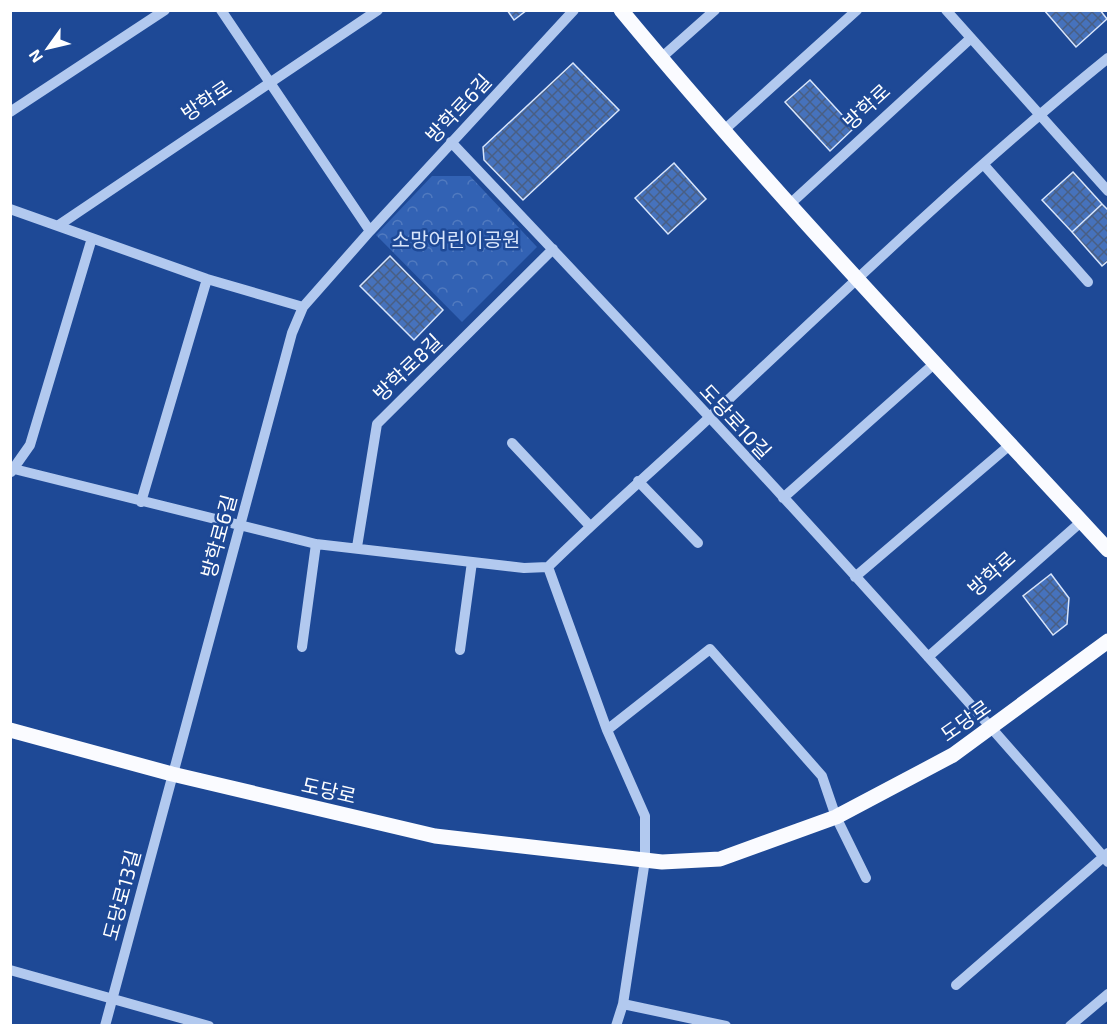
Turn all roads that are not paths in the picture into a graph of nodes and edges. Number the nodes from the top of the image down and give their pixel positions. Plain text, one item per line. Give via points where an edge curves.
1 (165, 10) edge
2 (221, 10) edge
3 (378, 10) edge
4 (574, 10) edge
5 (621, 10) edge
6 (715, 10) edge
7 (857, 10) edge
8 (946, 10) edge
9 (971, 38) junction
10 (661, 58) junction
11 (1108, 58) edge
12 (268, 83) junction
13 (10, 112) edge
14 (1039, 116) junction
15 (723, 131) junction
16 (452, 142) junction
17 (984, 165) junction
18 (1108, 191) edge
19 (790, 204) junction
20 (10, 209) edge
21 (59, 225) junction
22 (370, 231) junction
23 (92, 238) junction
24 (553, 249) junction
25 (856, 278) junction
26 (207, 279) junction
27 (1088, 282) dead end
28 (303, 308) junction
29 (935, 363) junction
30 (709, 418) junction
31 (512, 443) dead end
32 (1011, 444) junction
33 (11, 470) edge
34 (639, 481) junction
35 (783, 498) junction
36 (141, 502) junction
37 (1082, 521) junction
38 (589, 525) junction
39 (240, 526) junction
40 (698, 543) dead end
41 (316, 544) junction
42 (357, 547) junction
43 (1108, 550) edge
44 (472, 562) junction
45 (548, 567) junction
46 (855, 577) junction
47 (1108, 641) edge
48 (302, 647) dead end
49 (460, 650) dead end
50 (928, 657) junction
51 (992, 727) junction
52 (10, 730) edge
53 (608, 730) junction
54 (172, 774) junction
55 (836, 817) junction
56 (1107, 857) edge
57 (645, 860) junction
58 (866, 878) dead end
59 (10, 970) edge
60 (956, 985) dead end
61 (1108, 994) edge
62 (112, 998) junction
63 (623, 1004) junction
64 (105, 1026) edge
65 (209, 1026) edge
66 (616, 1026) edge
67 (726, 1026) edge
68 (1070, 1026) edge

1 - 13 street
2 - 12 street
3 - 12 street, 방학로
4 - 16 street, 방학로6길
5 - 10 main road
6 - 10 street
7 - 15 street
8 - 9 street
9 - 14 street
9 - 19 street, 방학로
10 - 15 main road
11 - 14 street
12 - 21 street, 방학로
12 - 22 street
14 - 17 street
14 - 18 street
15 - 19 main road
16 - 22 street, 방학로6길
16 - 24 street, 도당로10길
17 - 25 street
17 - 27 street
19 - 25 main road
20 - 21 street
21 - 23 street
22 - 28 street, 방학로6길
23 - 26 street
23 - 33 street via 30,445
24 - 30 street, 도당로10길
24 - 42 street, 방학로8길 via 377,424
25 - 29 main road
25 - 30 street
26 - 28 street
26 - 36 street
28 - 39 street, 방학로6길 via 292,333
29 - 32 main road
29 - 35 street
30 - 34 street
30 - 35 street, 도당로10길
31 - 38 street
32 - 37 main road
32 - 46 street
33 - 36 street
34 - 38 street
34 - 40 street
35 - 46 street, 도당로10길
36 - 39 street
37 - 43 main road
37 - 50 street, 방학로
38 - 45 street
39 - 41 street
39 - 54 street, 방학로6길
41 - 42 street
41 - 48 street
42 - 44 street
44 - 45 street
44 - 49 street
45 - 53 street
46 - 50 street, 도당로10길
47 - 51 main road, 도당로
50 - 51 street, 도당로10길
51 - 55 main road, 도당로 via 953,755
51 - 56 street, 도당로10길
52 - 54 main road, 도당로
53 - 55 street via 710,649 822,776
53 - 57 street via 645,816
54 - 57 main road, 도당로 via 435,836
54 - 62 street, 도당로13길
55 - 57 main road, 도당로 via 720,858
55 - 58 street
56 - 60 street
57 - 63 street
59 - 62 street
61 - 68 street
62 - 64 street, 도당로13길
62 - 65 street
63 - 66 street
63 - 67 street

